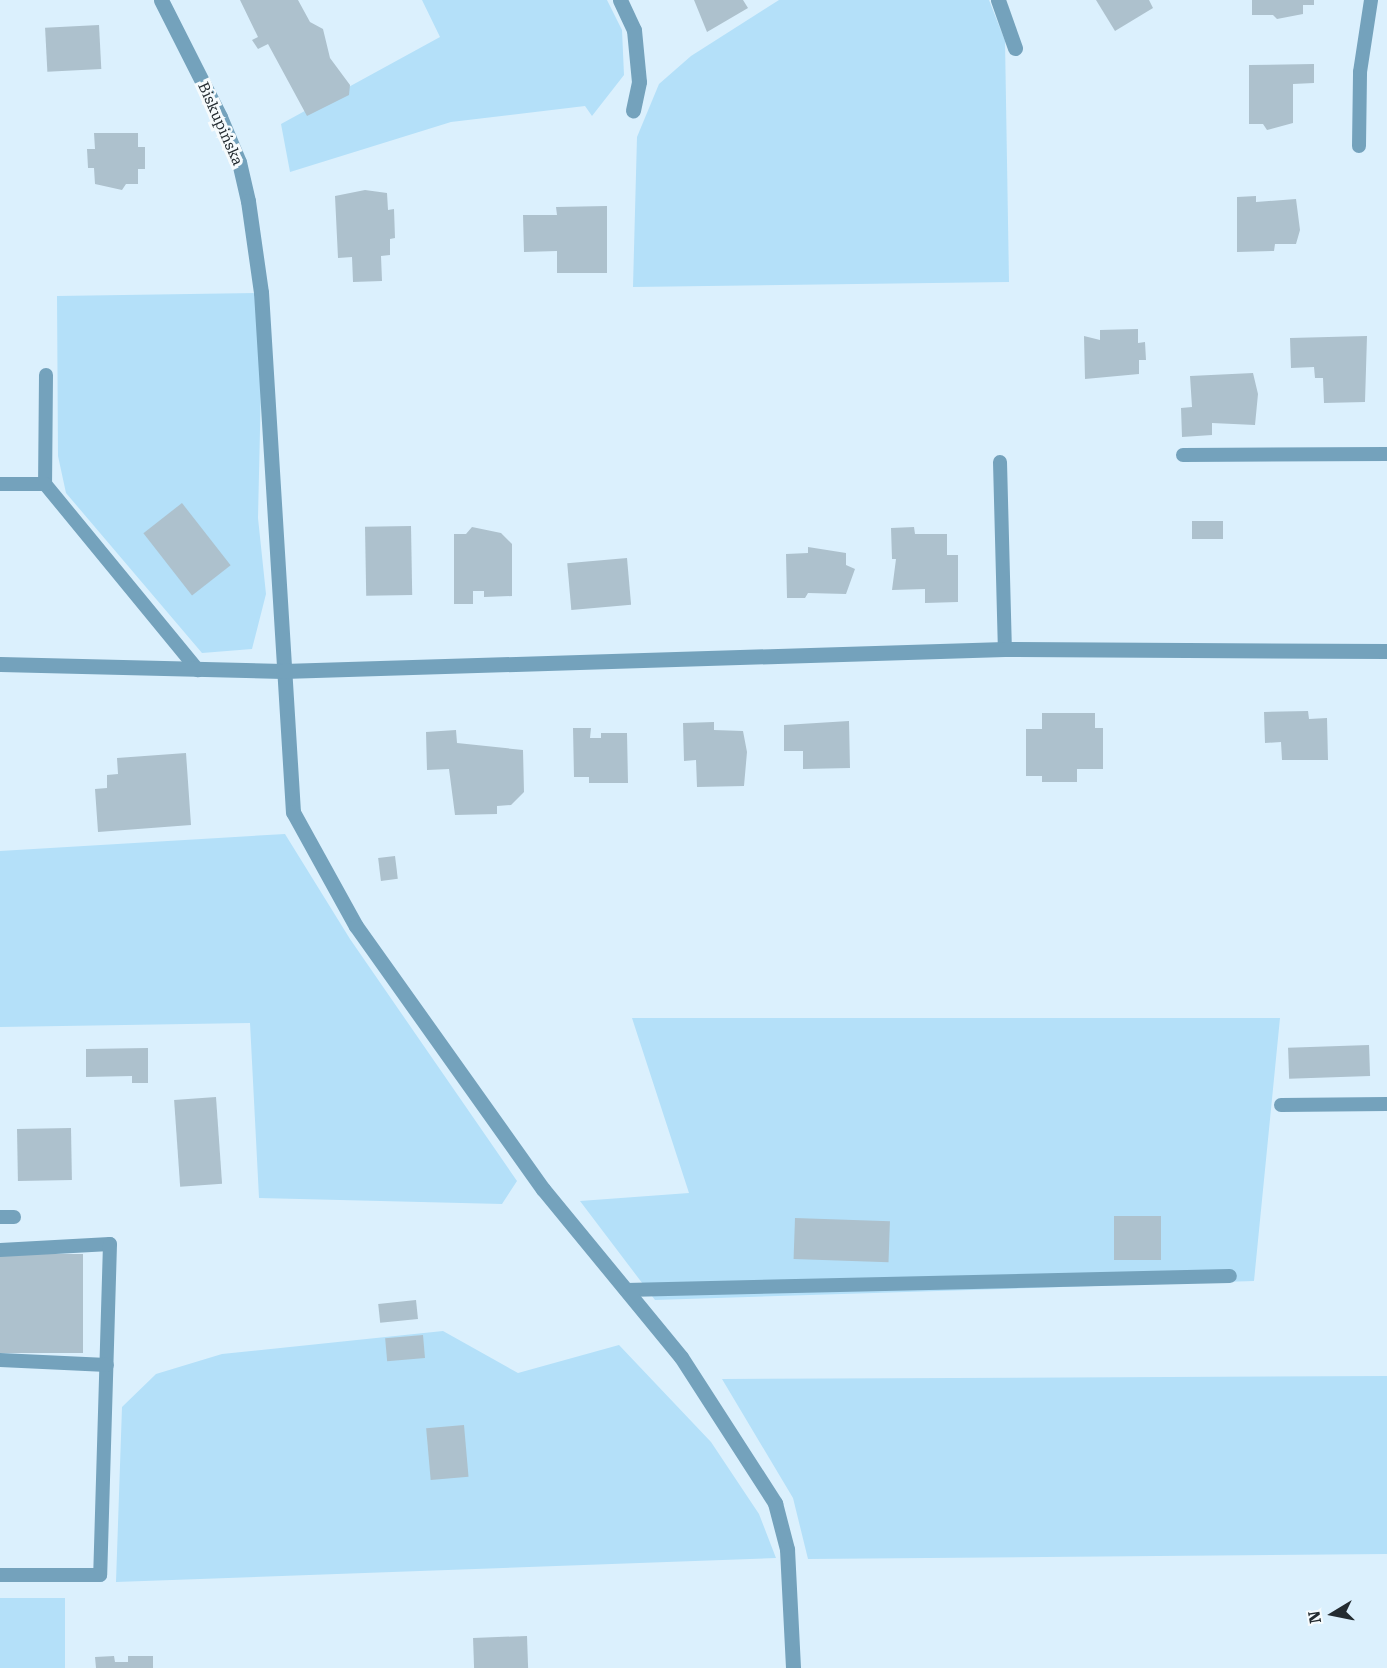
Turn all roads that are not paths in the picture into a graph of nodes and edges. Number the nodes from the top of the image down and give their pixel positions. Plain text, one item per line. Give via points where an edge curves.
1 (161, 0) edge
2 (620, 0) edge
3 (998, 0) edge
4 (1371, 0) edge
5 (1015, 48) dead end
6 (633, 110) dead end
7 (1359, 146) dead end
8 (46, 375) dead end
9 (1387, 454) edge
10 (1183, 455) dead end
11 (1000, 462) dead end
12 (0, 484) edge
13 (45, 484) junction
14 (1005, 649) junction
15 (1387, 651) edge
16 (0, 664) edge
17 (198, 670) junction
18 (283, 671) junction
19 (1387, 1104) edge
20 (1281, 1105) dead end
21 (0, 1250) edge
22 (1230, 1276) dead end
23 (626, 1290) junction
24 (0, 1360) edge
25 (107, 1365) junction
26 (0, 1575) edge
27 (793, 1668) edge

1 - 18 street, Biskupińska via 239,162 261,292
2 - 6 street via 634,30 639,82
3 - 5 street
4 - 7 lane via 1360,72
8 - 13 lane
9 - 10 lane
11 - 14 lane
12 - 13 lane
13 - 17 lane
14 - 15 street
14 - 18 street
16 - 17 street
17 - 18 street
18 - 23 street, Biskupińska via 293,812 322,867 357,926 523,1162
19 - 20 lane
21 - 25 lane via 110,1244
22 - 23 lane
23 - 27 street, Biskupińska via 681,1357 775,1503 787,1549
24 - 25 lane
25 - 26 lane via 100,1575

